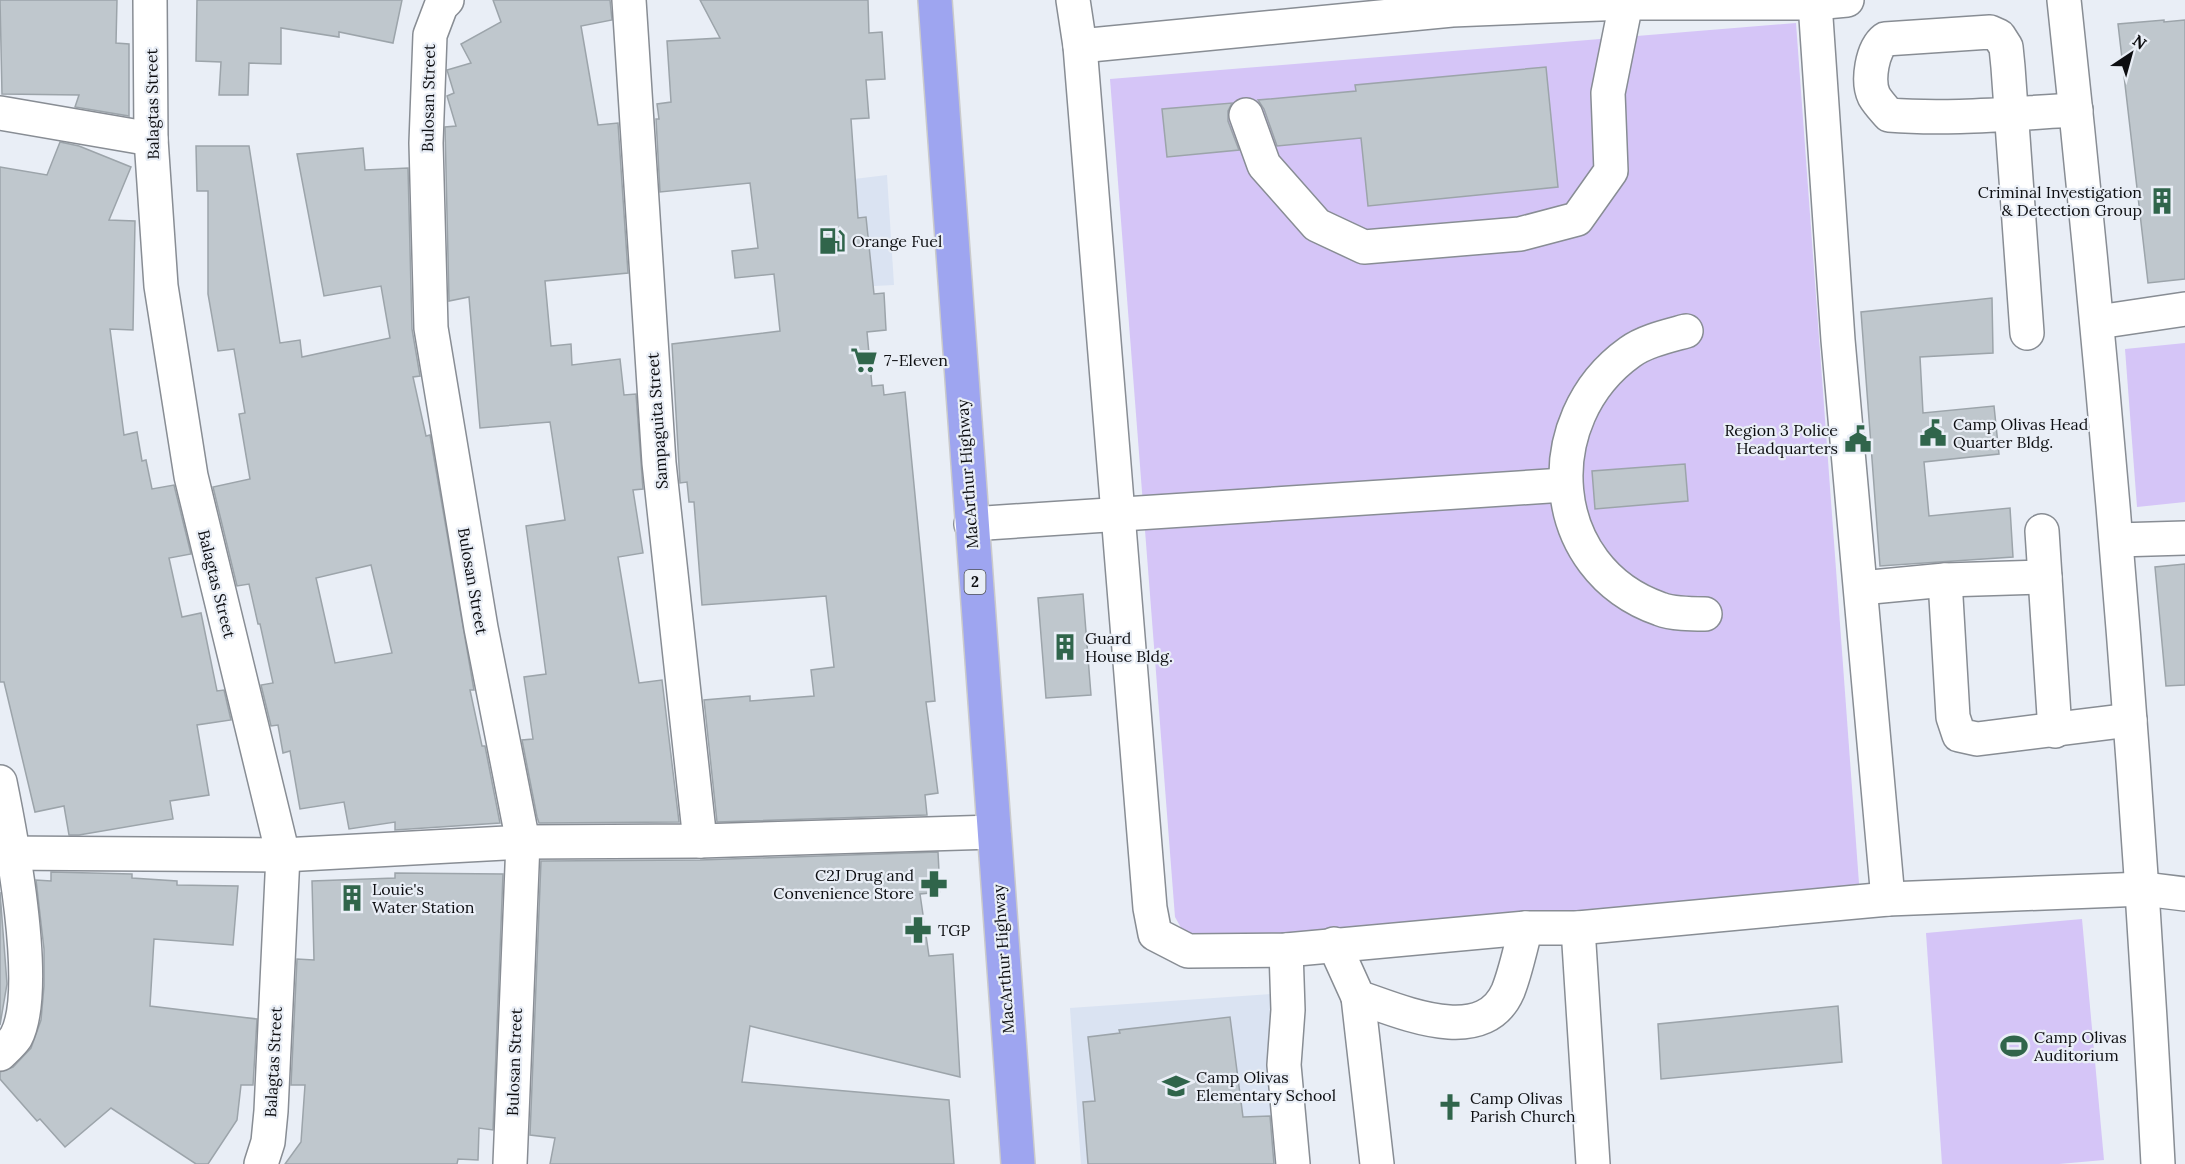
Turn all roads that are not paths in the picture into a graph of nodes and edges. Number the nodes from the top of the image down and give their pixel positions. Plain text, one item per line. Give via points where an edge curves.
1 (150, 0) edge
2 (447, 0) edge
3 (628, 0) edge
4 (934, 0) edge
5 (1073, 0) edge
6 (2064, 0) edge
7 (1831, 1) edge
8 (1626, 3) junction
9 (1451, 5) edge
10 (1080, 46) junction
11 (2076, 110) junction
12 (0, 113) edge
13 (1246, 115) dead end
14 (151, 139) junction
15 (2185, 309) edge
16 (2098, 322) junction
17 (1686, 331) dead end
18 (2027, 333) dead end
19 (1564, 485) junction
20 (1118, 516) junction
21 (971, 524) junction
22 (2042, 531) dead end
23 (2185, 538) edge
24 (2117, 540) junction
25 (2045, 577) junction
26 (1945, 580) junction
27 (1861, 588) junction
28 (1705, 614) dead end
29 (2130, 720) junction
30 (2055, 731) junction
31 (0, 782) edge
32 (994, 832) junction
33 (700, 841) junction
34 (523, 842) junction
35 (7, 854) edge
36 (283, 855) junction
37 (2144, 890) junction
38 (2185, 894) edge
39 (1888, 899) junction
40 (1526, 928) junction
41 (1578, 928) junction
42 (1334, 944) junction
43 (1286, 950) junction
44 (1358, 997) junction
45 (0, 1054) edge
46 (261, 1164) edge
47 (510, 1164) edge
48 (1018, 1164) edge
49 (1293, 1164) edge
50 (1377, 1164) edge
51 (1593, 1164) edge
52 (2158, 1164) edge

1 - 14 street, Balagtas Street
2 - 34 street, Bulosan Street via 430,35 426,143 431,328 481,628
3 - 33 street, Sampaguita Street via 659,463
4 - 21 highway, MacArthur Highway / 2
5 - 10 street
6 - 11 street
7 - 8 street
7 - 27 street via 1838,340
8 - 9 street
8 - 13 street via 1608,93 1611,171 1577,219 1520,234 1365,247 1317,225 1264,165
9 - 10 street
10 - 20 street
11 - 16 street
11 - 18 street via 2012,113
12 - 14 street
14 - 36 street, Balagtas Street via 161,286 191,476
15 - 16 street
16 - 24 street
17 - 19 street via 1632,350 1609,369 1589,394 1566,453
19 - 20 street
19 - 28 street via 1571,519 1584,546 1605,574 1660,609
20 - 21 street
20 - 43 street via 1155,934 1188,951
21 - 32 highway, MacArthur Highway / 2
22 - 25 street
23 - 24 street
24 - 29 street
25 - 26 street
25 - 30 street
26 - 27 street
26 - 30 street via 1953,717 1959,735 1977,739
27 - 39 street
29 - 30 street
29 - 37 street
31 - 35 street
32 - 33 street
32 - 48 highway, MacArthur Highway / 2
33 - 34 street
34 - 36 street
34 - 47 street, Bulosan Street
35 - 36 street
35 - 45 street via 27,988 16,1037
36 - 46 street, Balagtas Street via 272,1111
37 - 38 street
37 - 39 street
37 - 52 street
39 - 41 street
40 - 41 street
40 - 42 street
40 - 44 street via 1507,992 1492,1012 1469,1022 1435,1022
41 - 51 street
42 - 43 street
42 - 44 street
43 - 49 street via 1288,1010 1284,1065
44 - 50 street

